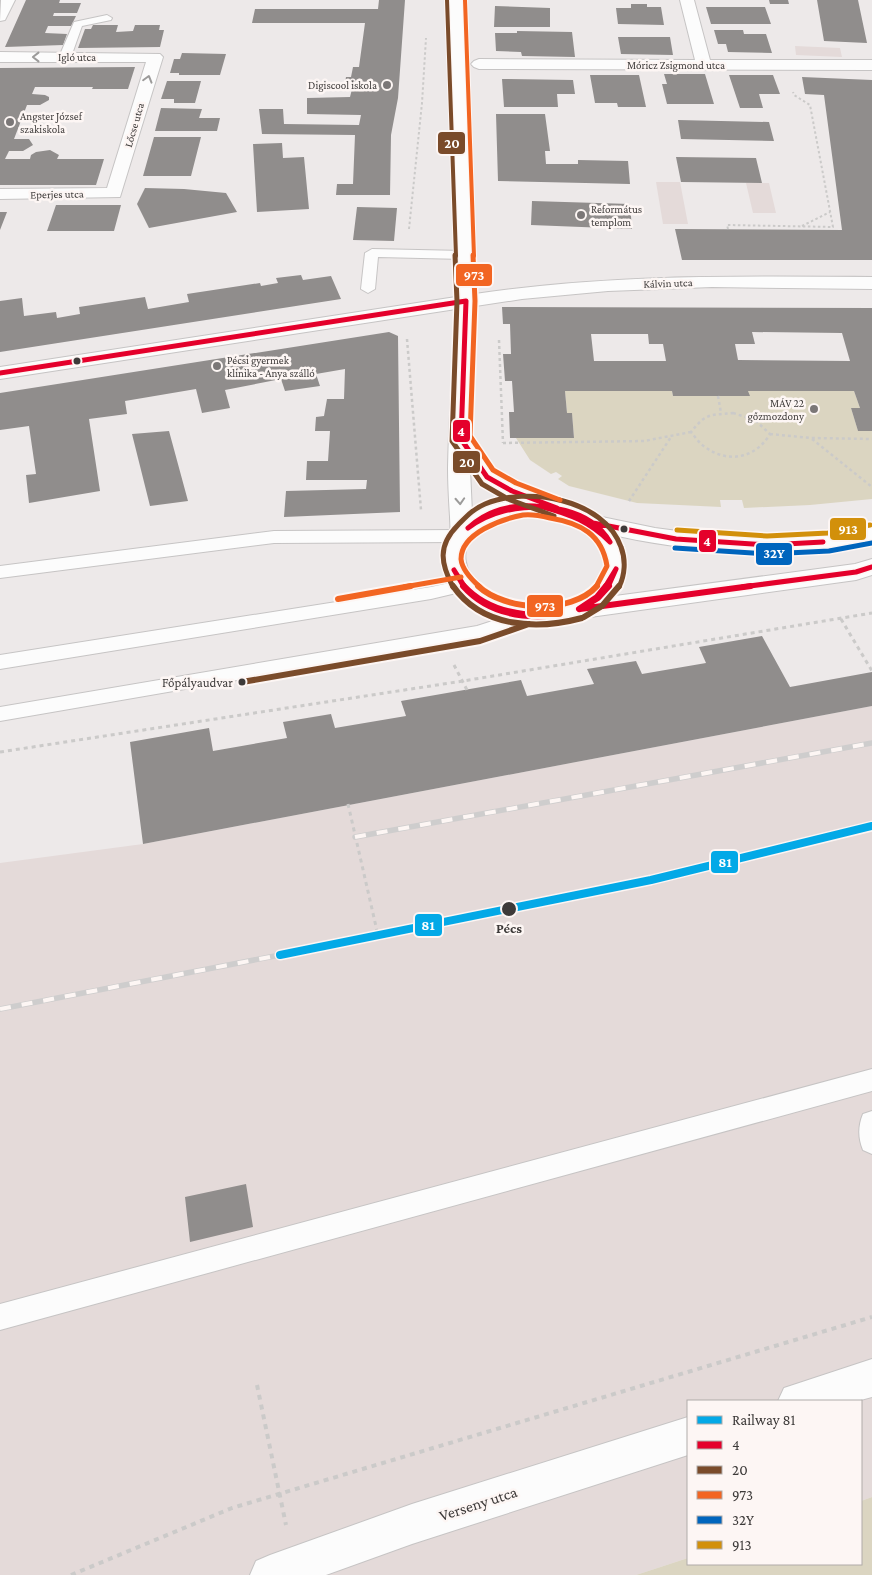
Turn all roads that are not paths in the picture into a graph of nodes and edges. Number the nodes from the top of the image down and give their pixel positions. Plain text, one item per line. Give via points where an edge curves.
1 (8, 0) edge
2 (456, 0) edge
3 (687, 0) edge
4 (0, 17) edge
5 (107, 18) dead end
6 (0, 57) edge
7 (65, 57) junction
8 (154, 57) joint
9 (479, 64) dead end
10 (704, 65) junction
11 (872, 65) edge
12 (114, 193) joint
13 (0, 194) edge
14 (464, 255) junction
15 (872, 283) edge
16 (368, 288) dead end
17 (466, 301) junction
18 (0, 373) edge
19 (461, 439) junction
20 (557, 508) junction
21 (593, 523) junction
22 (461, 534) junction
23 (872, 534) edge
24 (872, 568) edge
25 (0, 572) edge
26 (463, 586) junction
27 (580, 609) junction
28 (526, 616) junction
29 (0, 662) edge
30 (0, 714) edge
31 (872, 1080) edge
32 (872, 1122) edge
33 (872, 1142) edge
34 (0, 1317) edge
35 (872, 1378) edge
36 (800, 1400) edge
37 (687, 1436) edge
38 (283, 1570) edge

1 - 4 street
2 - 14 street
3 - 10 street
5 - 7 lane via 78,24
7 -> 6 street, Igló utca
7 - 8 street, Igló utca
12 -> 8 street, Lőcse utca
9 - 10 street, Móricz Zsigmond utca
10 - 11 street, Móricz Zsigmond utca
12 - 13 street, Eperjes utca
14 - 16 lane via 372,253
14 - 17 street
15 - 17 street, Kálvin utca via 712,281 627,284
17 - 18 street, Kálvin utca
17 - 19 street
19 - 20 street via 487,477 512,491
19 -> 22 street
20 - 21 street
20 - 22 street via 502,509 472,522
21 - 23 street via 676,539 767,545 829,542
21 - 27 street via 607,537 615,552 617,569 611,585
22 - 25 lane via 274,537
22 - 26 street via 452,556 453,566
24 - 27 street
26 - 28 street via 479,600 501,611
26 - 29 lane
27 - 28 street via 553,616
28 - 30 lane via 479,632
31 - 34 lane
32 - 33 lane
35 - 36 street
37 - 38 street, Verseny utca via 412,1524

